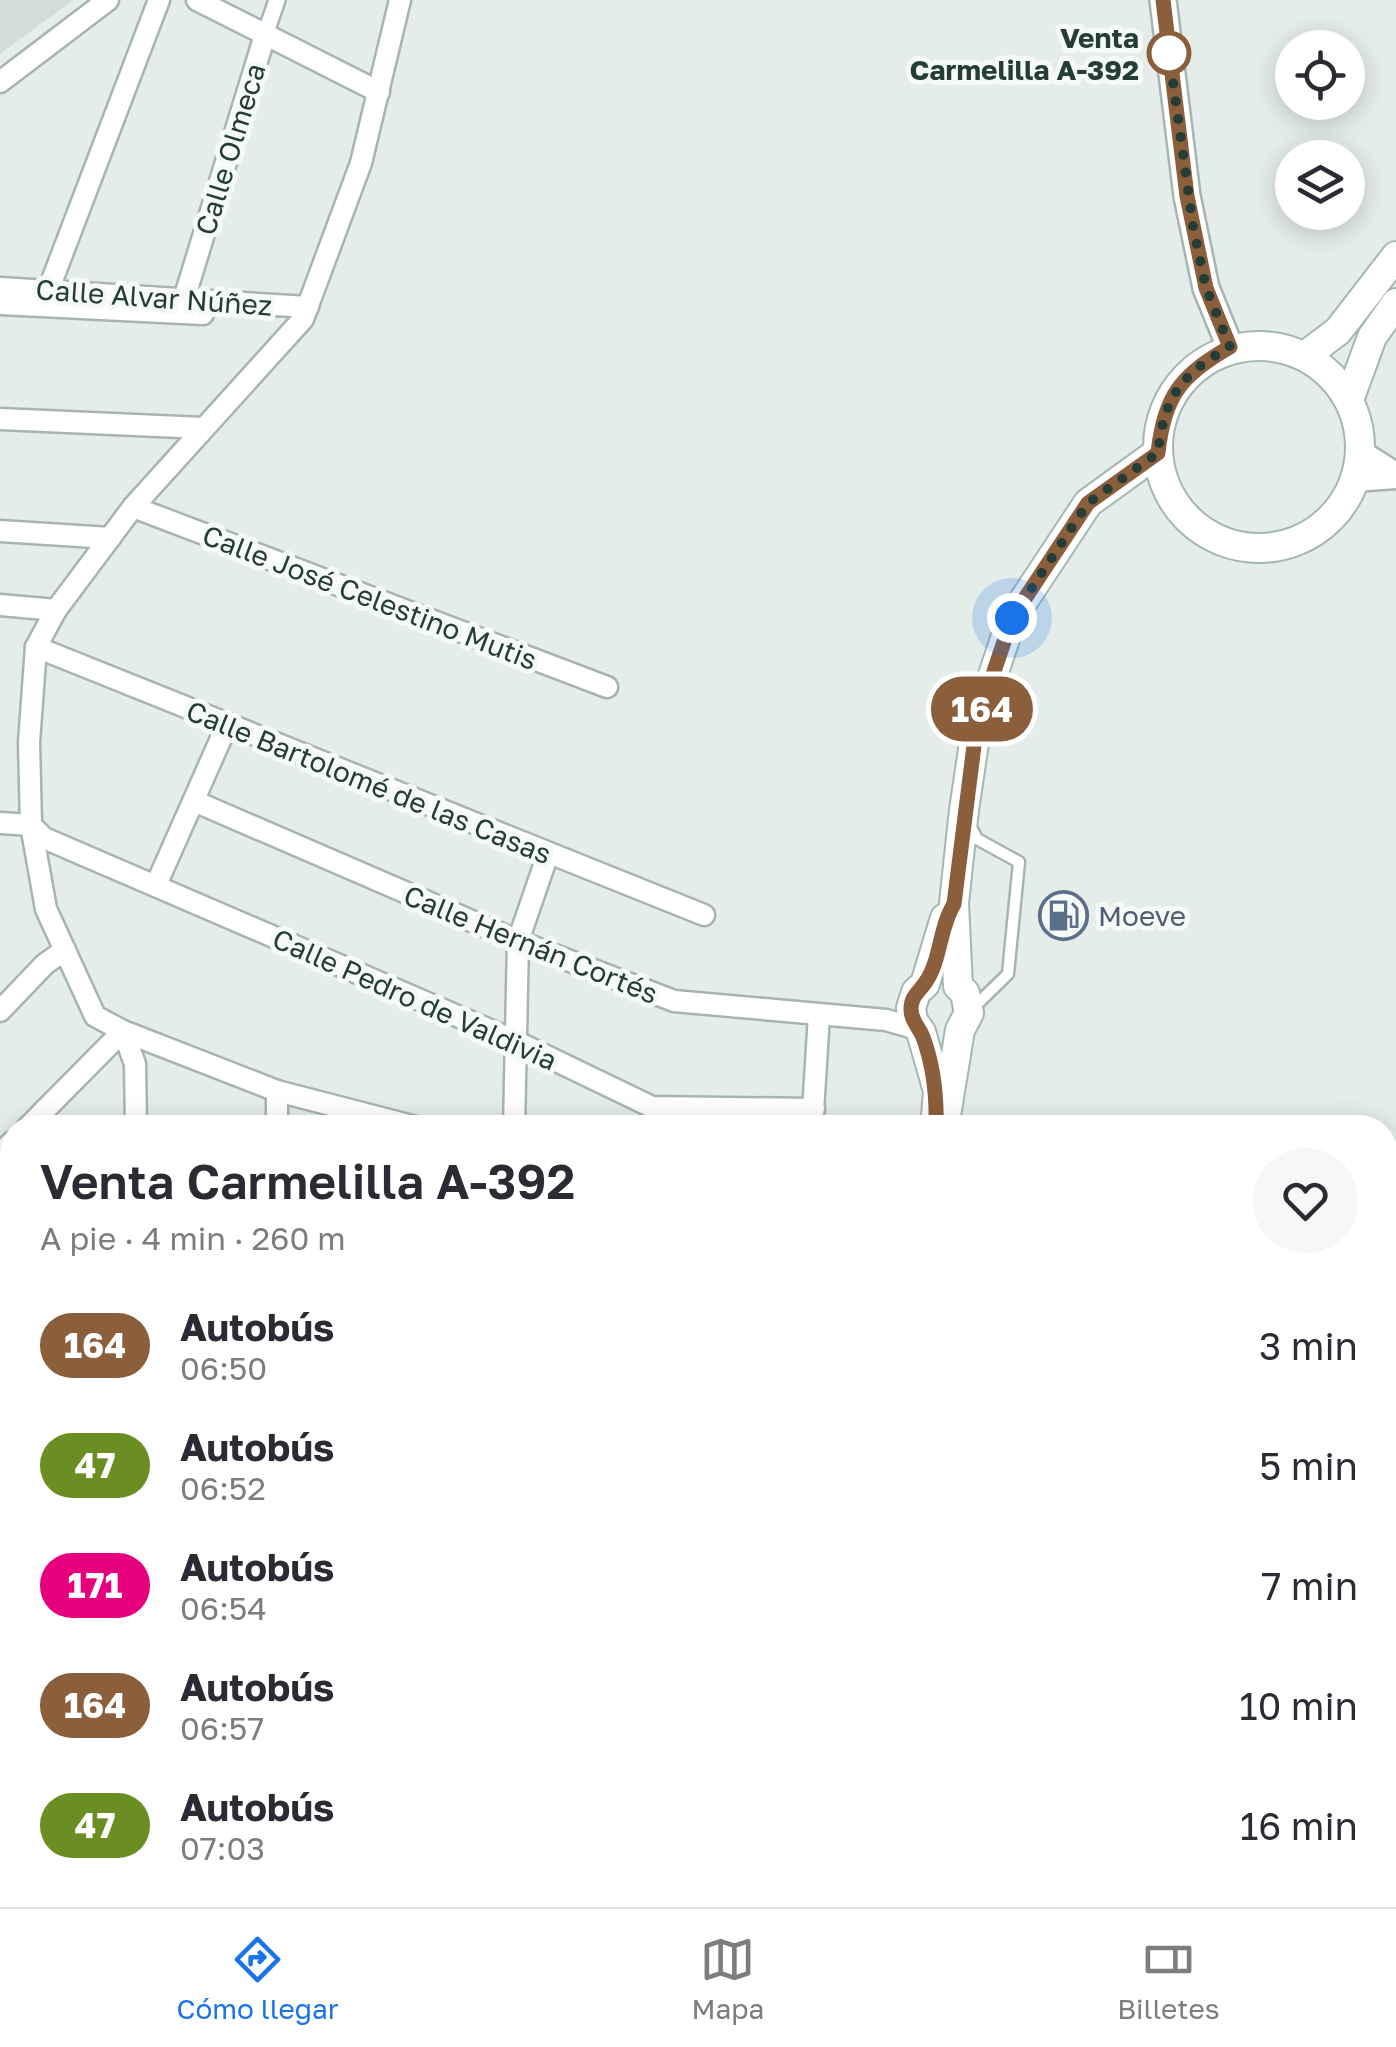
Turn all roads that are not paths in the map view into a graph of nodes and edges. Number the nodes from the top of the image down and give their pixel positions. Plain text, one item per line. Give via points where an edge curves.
1 (108, 0) edge
2 (159, 0) edge
3 (197, 0) edge
4 (277, 0) edge
5 (400, 0) edge
6 (1163, 0) edge
7 (265, 35) junction
8 (0, 82) edge
9 (379, 92) junction
10 (1396, 256) edge
11 (0, 288) edge
12 (48, 291) junction
13 (184, 299) junction
14 (1396, 303) edge
15 (0, 304) edge
16 (306, 313) junction
17 (1230, 347) junction
18 (1305, 356) junction
19 (1349, 400) junction
20 (0, 419) edge
21 (203, 428) junction
22 (1360, 450) junction
23 (1158, 453) junction
24 (1396, 475) edge
25 (1354, 481) junction
26 (1165, 486) junction
27 (1106, 492) junction
28 (133, 508) junction
29 (0, 531) edge
30 (110, 538) junction
31 (0, 605) edge
32 (56, 610) junction
33 (36, 647) junction
34 (607, 688) dead end
35 (227, 724) junction
36 (194, 802) junction
37 (964, 810) junction
38 (0, 823) edge
39 (31, 825) junction
40 (548, 854) junction
41 (156, 885) junction
42 (954, 904) junction
43 (704, 914) dead end
44 (518, 941) junction
45 (65, 950) junction
46 (958, 986) junction
47 (0, 1011) edge
48 (919, 1012) junction
49 (819, 1015) junction
50 (965, 1022) junction
51 (124, 1031) junction
52 (513, 1040) junction
53 (277, 1091) junction
54 (40, 1115) edge
55 (136, 1115) edge
56 (277, 1115) edge
57 (370, 1115) edge
58 (514, 1115) edge
59 (769, 1115) edge
60 (813, 1115) edge
61 (937, 1115) edge
62 (947, 1115) edge

1 - 8 street
2 - 12 street
3 - 7 street
4 - 7 street, Calle Olmeca
5 - 9 street
6 - 17 street via 1187,196 1206,288
7 - 9 street
7 - 13 street, Calle Olmeca
9 - 16 street via 361,163
10 - 18 main road via 1338,331
11 - 12 street, Calle Alvar Núñez
12 - 13 street, Calle Alvar Núñez
13 - 16 street, Calle Alvar Núñez
14 - 19 main road via 1372,336
15 - 16 street, Calle Alvar Núñez
16 - 21 street
17 - 18 main road via 1274,347
17 - 23 main road via 1176,388 1161,419
18 - 19 main road
19 - 22 main road
20 - 21 street
21 - 28 street
22 - 24 street
22 - 25 main road
23 - 26 main road
23 - 27 main road
24 - 25 street
25 - 26 main road via 1333,516 1307,536 1276,547 1244,548 1213,538 1186,518
26 - 27 main road
27 - 37 main road via 1088,503 1012,618 977,722
28 - 30 street
28 - 34 street, Calle José Celestino Mutis
29 - 30 street
30 - 32 street
31 - 32 street
32 - 33 street
33 - 35 street, Calle Bartolomé de las Casas
33 - 39 street
35 - 36 street
35 - 40 street, Calle Bartolomé de las Casas
36 - 41 street
36 - 44 street, Calle Hernán Cortés
37 - 42 main road
37 - 50 lane via 977,839 1019,862 1008,974
38 - 39 street
39 - 41 street, Calle Pedro de Valdivia via 44,838
39 - 45 street via 46,908
40 - 43 street, Calle Bartolomé de las Casas
40 - 44 street
41 - 52 street, Calle Pedro de Valdivia
42 - 46 main road
42 - 48 main road
44 - 49 street, Calle Hernán Cortés via 674,1002
44 - 52 street
45 - 47 street
45 - 51 street via 95,1016
46 - 48 main road via 946,980
46 - 50 main road via 965,993
48 - 49 street, Calle Hernán Cortés via 886,1020
48 - 50 main road via 941,1038
48 - 61 main road via 938,1091
49 - 60 street
50 - 62 main road
51 - 53 street
51 - 54 street
51 - 55 street via 135,1064
52 - 58 street
52 - 59 street, Calle Pedro de Valdivia via 652,1107
53 - 56 street
53 - 57 street

